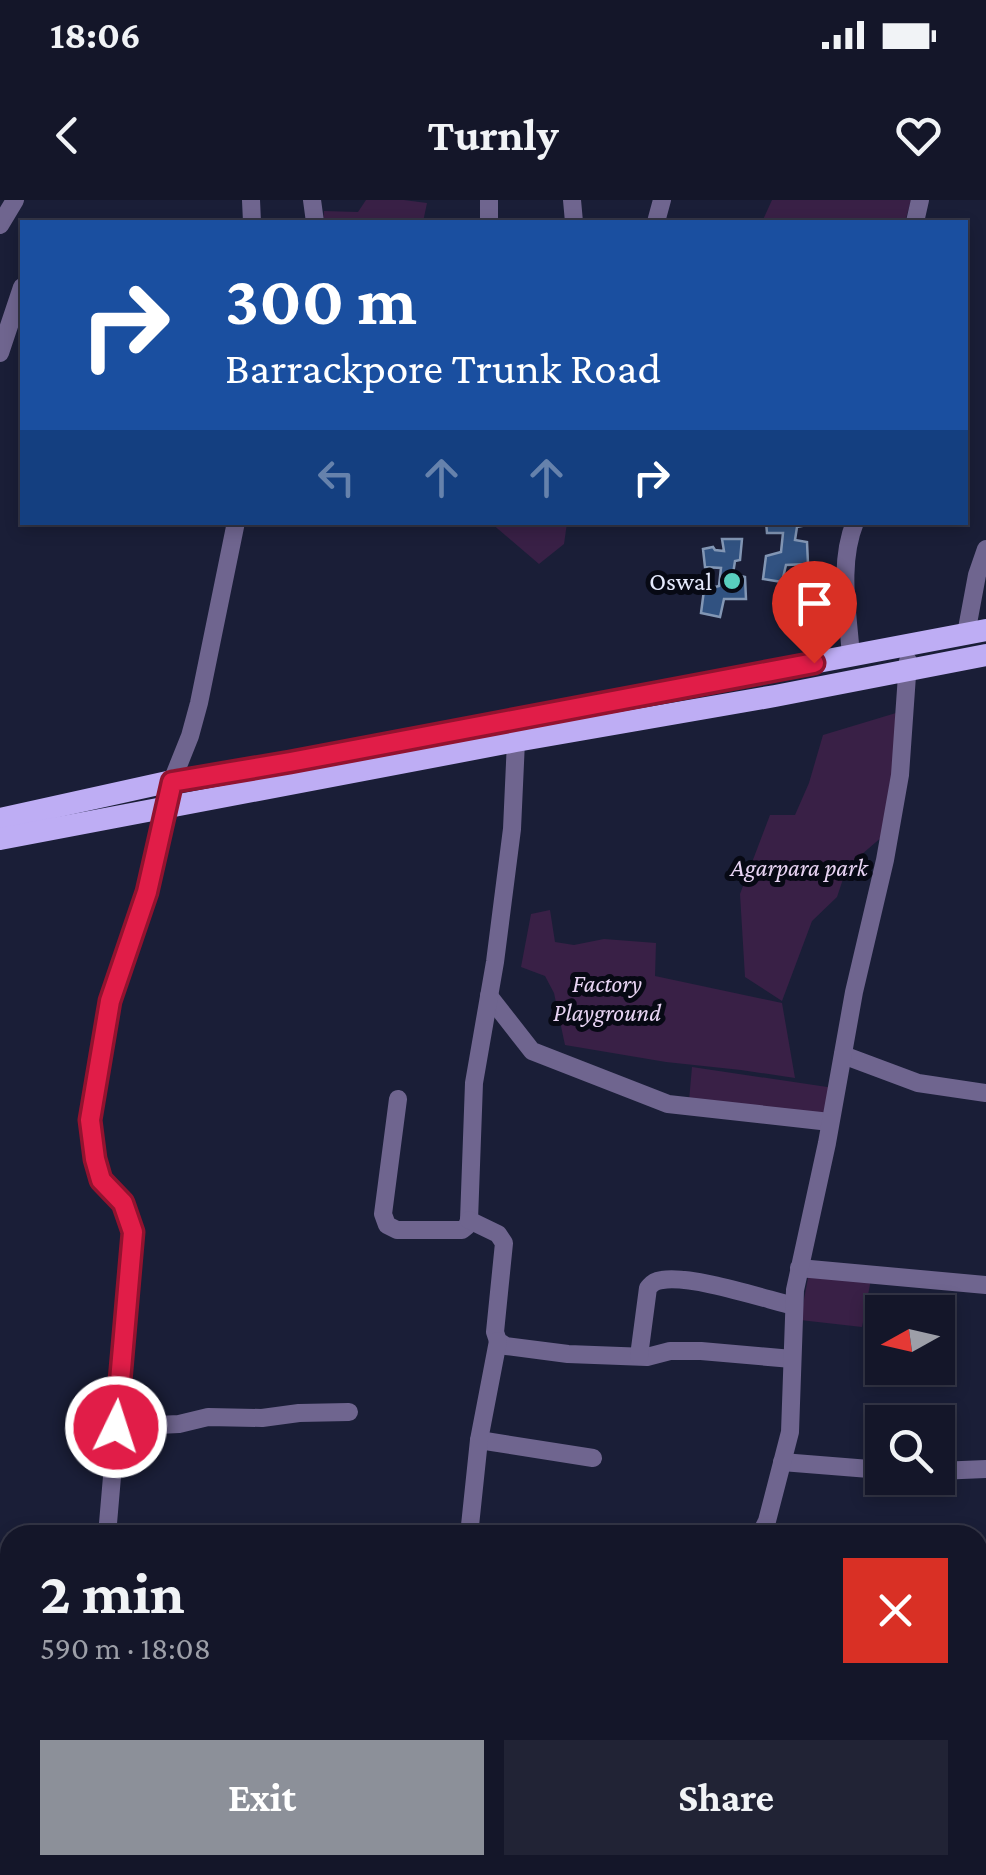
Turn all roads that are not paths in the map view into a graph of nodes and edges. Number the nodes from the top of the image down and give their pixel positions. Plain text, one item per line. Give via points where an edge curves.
1 (15, 200) edge
2 (0, 225) edge
3 (20, 293) edge
4 (0, 353) edge
5 (235, 525) edge
6 (854, 525) edge
7 (986, 549) edge
8 (976, 632) edge
9 (906, 646) junction
10 (986, 655) edge
11 (851, 656) junction
12 (909, 670) junction
13 (516, 742) junction
14 (172, 782) junction
15 (166, 808) junction
16 (0, 818) edge
17 (0, 839) edge
18 (489, 996) junction
19 (842, 1055) junction
20 (986, 1094) edge
21 (398, 1100) dead end
22 (830, 1122) junction
23 (469, 1220) junction
24 (800, 1268) junction
25 (986, 1285) edge
26 (794, 1306) junction
27 (498, 1341) junction
28 (640, 1356) junction
29 (792, 1360) junction
30 (349, 1412) dead end
31 (116, 1427) junction
32 (479, 1440) junction
33 (593, 1458) dead end
34 (782, 1462) junction
35 (865, 1469) edge
36 (986, 1469) edge
37 (955, 1470) edge
38 (108, 1525) edge
39 (470, 1525) edge
40 (765, 1525) edge

1 - 2 street
3 - 4 street
5 - 14 street via 199,703
6 - 11 street via 845,576
7 - 8 street via 974,586
8 - 9 main road
9 - 11 main road
9 - 12 street
10 - 12 main road
11 - 14 main road
12 - 13 main road
12 - 19 street via 900,775
13 - 15 main road
13 - 18 street via 512,828
14 - 15 street
14 - 16 main road
15 - 17 main road
15 - 31 street via 147,892 110,1001 90,1120 101,1180 123,1203 133,1232
18 - 22 street via 532,1050 668,1104
18 - 23 street via 474,1084
19 - 20 street via 918,1083
19 - 22 street
21 - 23 street via 387,1225 462,1230
22 - 24 street
23 - 27 street via 504,1243
24 - 25 street
24 - 26 street
26 - 28 street via 662,1280 648,1288
26 - 29 street
27 - 28 street via 568,1354
27 - 32 street
28 - 29 street via 701,1351
29 - 34 street via 790,1432
30 - 31 street
31 - 38 street
32 - 33 street
32 - 39 street
34 - 35 street
34 - 40 street
36 - 37 street

